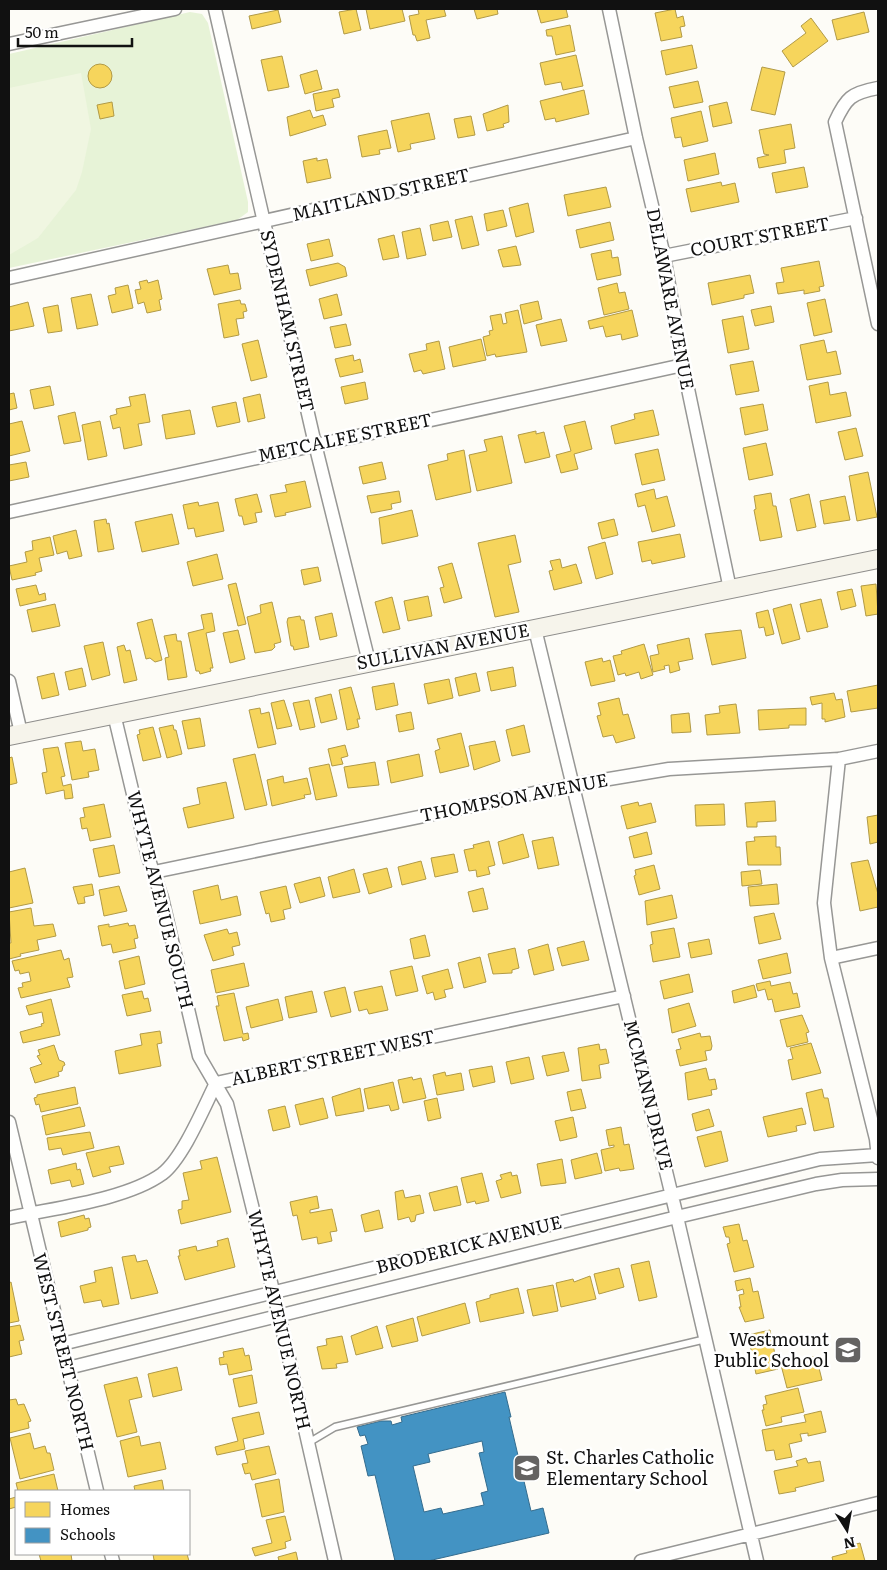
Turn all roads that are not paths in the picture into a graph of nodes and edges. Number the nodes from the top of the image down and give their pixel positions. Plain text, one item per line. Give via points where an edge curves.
1 (175, 9) edge
2 (215, 9) edge
3 (609, 9) edge
4 (9, 44) edge
5 (878, 88) edge
6 (636, 138) junction
7 (856, 218) junction
8 (264, 222) junction
9 (664, 256) junction
10 (9, 278) edge
11 (878, 324) edge
12 (683, 365) junction
13 (315, 444) junction
14 (9, 512) edge
15 (878, 560) edge
16 (730, 589) junction
17 (535, 629) junction
18 (369, 662) junction
19 (9, 681) edge
20 (114, 714) junction
21 (15, 734) edge
22 (878, 751) edge
23 (839, 759) junction
24 (573, 785) junction
25 (154, 872) junction
26 (878, 948) edge
27 (831, 958) junction
28 (624, 996) junction
29 (216, 1082) junction
30 (9, 1122) edge
31 (878, 1156) edge
32 (878, 1179) edge
33 (672, 1196) junction
34 (29, 1213) junction
35 (677, 1216) junction
36 (9, 1218) edge
37 (274, 1292) junction
38 (279, 1315) junction
39 (706, 1339) junction
40 (62, 1344) junction
41 (68, 1368) junction
42 (308, 1443) junction
43 (97, 1490) edge
44 (878, 1503) edge
45 (751, 1534) junction
46 (335, 1561) edge
47 (641, 1561) edge
48 (757, 1561) edge

1 - 4 street
2 - 8 street, SYDENHAM STREET
3 - 6 street, DELAWARE AVENUE
5 - 7 street via 863,91 844,102 835,122
6 - 8 street, MAITLAND STREET
6 - 9 street, DELAWARE AVENUE
7 - 9 street, COURT STREET
7 - 11 street
8 - 10 street, MAITLAND STREET
8 - 13 street, SYDENHAM STREET
9 - 12 street, DELAWARE AVENUE
12 - 13 street, METCALFE STREET
12 - 16 street, DELAWARE AVENUE
13 - 14 street, METCALFE STREET
13 - 18 street, SYDENHAM STREET
15 - 16 street, SULLIVAN AVENUE
16 - 17 street, SULLIVAN AVENUE
17 - 18 street, SULLIVAN AVENUE
17 - 24 street, MCMANN DRIVE
18 - 20 street, SULLIVAN AVENUE
19 - 21 street
20 - 21 street, SULLIVAN AVENUE
20 - 25 street, WHYTE AVENUE SOUTH
22 - 23 street, THOMPSON AVENUE
23 - 24 street, THOMPSON AVENUE via 668,769
23 - 27 street via 824,903
24 - 25 street, THOMPSON AVENUE
24 - 28 street, MCMANN DRIVE
25 - 29 street, WHYTE AVENUE SOUTH via 199,1056
26 - 27 street
27 - 31 street
28 - 29 street, ALBERT STREET WEST
28 - 33 street, MCMANN DRIVE
29 - 34 street, ALBERT STREET WEST via 182,1150 163,1173 144,1184 112,1195
29 - 37 street, WHYTE AVENUE NORTH via 227,1104
30 - 34 street, WEST STREET NORTH
31 - 33 street, BRODERICK AVENUE via 820,1159
32 - 35 street, BRODERICK AVENUE via 825,1183
33 - 35 street, MCMANN DRIVE
33 - 37 street, BRODERICK AVENUE
34 - 36 street, ALBERT STREET WEST
34 - 40 street, WEST STREET NORTH
35 - 38 street, BRODERICK AVENUE
35 - 39 street, MCMANN DRIVE
37 - 38 street, WHYTE AVENUE NORTH
37 - 40 street, BRODERICK AVENUE
38 - 41 street, BRODERICK AVENUE
38 - 42 street, WHYTE AVENUE NORTH
39 - 42 lane via 335,1426
39 - 45 street, MCMANN DRIVE
40 - 41 street, WEST STREET NORTH
41 - 43 street, WEST STREET NORTH
42 - 46 street, WHYTE AVENUE NORTH
44 - 45 street
45 - 47 street
45 - 48 street, MCMANN DRIVE

